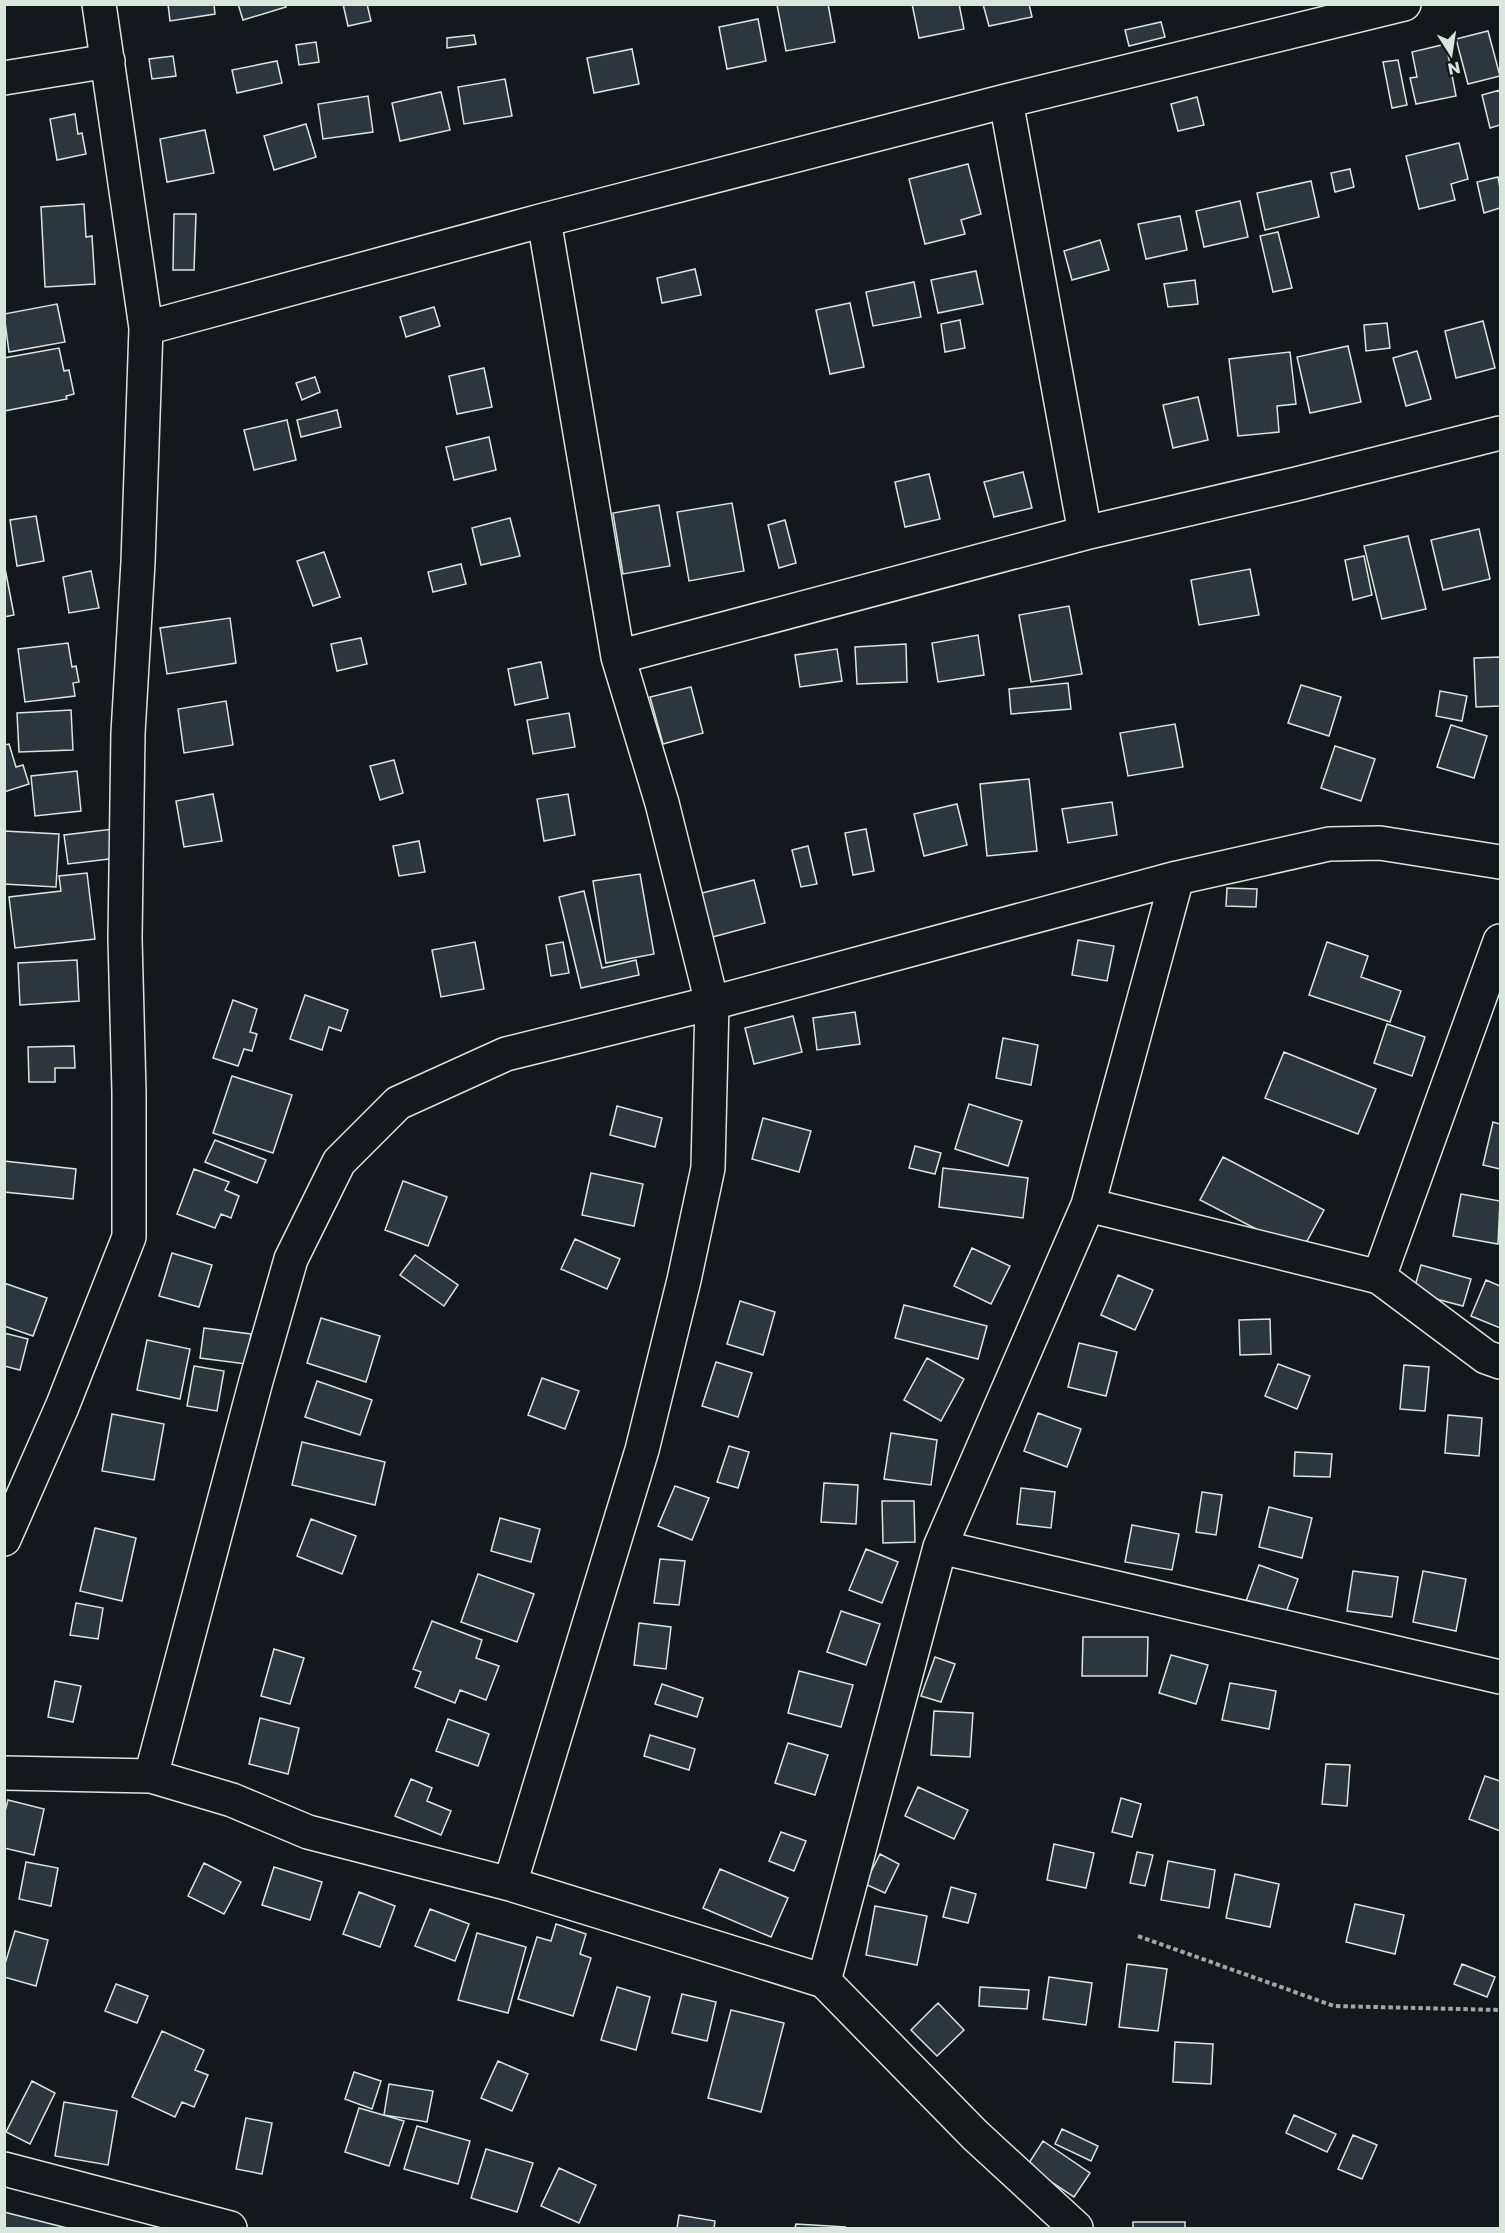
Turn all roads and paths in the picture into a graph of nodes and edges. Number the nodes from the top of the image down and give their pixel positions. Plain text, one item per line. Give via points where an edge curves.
1 (99, 4) edge
2 (1404, 4) edge
3 (108, 61) junction
4 (4, 78) edge
5 (1006, 101) junction
6 (544, 220) junction
7 (146, 328) junction
8 (1500, 433) edge
9 (1084, 533) junction
10 (618, 657) junction
11 (1500, 862) edge
12 (1177, 878) junction
13 (1500, 941) edge
14 (712, 1003) junction
15 (1088, 1204) junction
16 (1379, 1277) junction
17 (1500, 1362) edge
18 (4, 1539) edge
19 (940, 1548) junction
20 (1500, 1677) edge
21 (4, 1773) edge
22 (151, 1776) junction
23 (510, 1884) junction
24 (1138, 1936) dead end
25 (824, 1980) junction
26 (1500, 2010) edge
27 (4, 2169) edge
28 (230, 2229) edge
29 (1076, 2229) edge

1 - 3 street
2 - 5 street
3 - 4 street
3 - 7 street
5 - 6 street
5 - 9 street
6 - 7 street
6 - 10 street
7 - 18 street via 128,733 125,939 129,1237 62,1407
8 - 9 street
9 - 10 street
10 - 14 street via 662,803
11 - 12 street via 1380,843 1329,844
12 - 14 street
12 - 15 street
13 - 16 street
14 - 22 street via 506,1054 398,1103 339,1162 291,1259
14 - 23 street via 708,1168 684,1280 642,1450
15 - 16 street
15 - 19 street
16 - 17 street via 1486,1357
19 - 20 street
19 - 25 street
21 - 22 street
22 - 23 street via 232,1800 308,1832
23 - 25 street
24 - 26 path via 1334,2006
25 - 29 street via 975,2134
27 - 28 street

